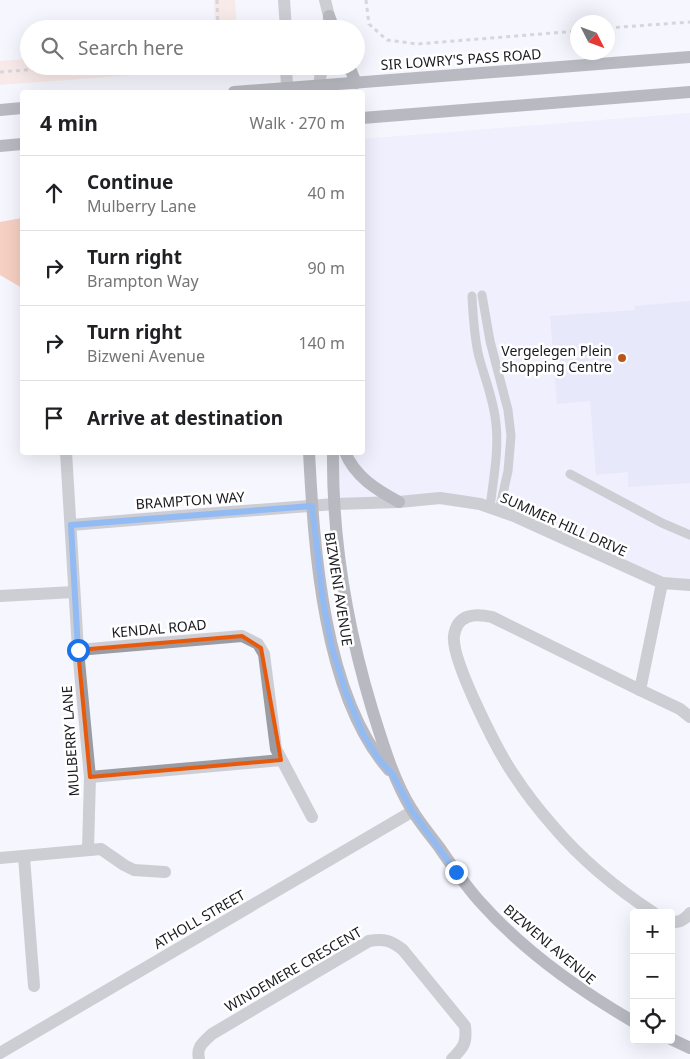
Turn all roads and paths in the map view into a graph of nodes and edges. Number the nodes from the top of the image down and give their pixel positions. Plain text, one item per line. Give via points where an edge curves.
1 (217, 0) edge
2 (284, 0) edge
3 (325, 0) edge
4 (366, 0) edge
5 (329, 16) junction
6 (218, 20) edge
7 (285, 20) edge
8 (329, 20) edge
9 (331, 20) edge
10 (690, 22) edge
11 (615, 27) edge
12 (570, 32) edge
13 (690, 57) edge
14 (20, 70) edge
15 (0, 72) edge
16 (286, 75) edge
17 (321, 75) edge
18 (353, 75) edge
19 (356, 83) junction
20 (319, 89) edge
21 (287, 90) edge
22 (690, 92) edge
23 (20, 108) edge
24 (0, 110) edge
25 (365, 118) edge
26 (20, 144) edge
27 (0, 146) edge
28 (482, 295) dead end
29 (472, 296) dead end
30 (66, 455) edge
31 (309, 455) edge
32 (333, 455) edge
33 (347, 455) edge
34 (570, 474) dead end
35 (400, 502) junction
36 (335, 504) junction
37 (312, 506) junction
38 (494, 509) junction
39 (71, 525) junction
40 (690, 535) edge
41 (662, 583) junction
42 (690, 585) edge
43 (74, 592) junction
44 (0, 596) edge
45 (78, 650) junction
46 (640, 690) junction
47 (690, 717) edge
48 (281, 760) junction
49 (393, 775) junction
50 (90, 777) junction
51 (412, 811) junction
52 (312, 817) dead end
53 (88, 849) junction
54 (24, 856) junction
55 (0, 858) edge
56 (165, 872) dead end
57 (649, 909) edge
58 (690, 913) edge
59 (675, 923) edge
60 (34, 986) dead end
61 (630, 1020) edge
62 (675, 1041) edge
63 (690, 1048) edge
64 (0, 1053) edge
65 (199, 1059) edge
66 (452, 1059) edge

1 - 6 path
2 - 7 street
3 - 5 street
4 - 12 path via 369,24 387,40 417,44
5 - 8 street
5 - 9 street
10 - 11 path
13 - 19 street, SIR LOWRY'S PASS ROAD
14 - 15 path
16 - 21 street
17 - 20 street
18 - 19 street
19 - 20 street, SIR LOWRY'S PASS ROAD
20 - 21 street, SIR LOWRY'S PASS ROAD
22 - 25 street
23 - 24 street
26 - 27 street
28 - 38 lane via 511,436 508,471
29 - 38 lane via 474,332 496,423
30 - 39 street, MULBERRY LANE
31 - 37 street, BIZWENI AVENUE
32 - 36 street, BIZWENI AVENUE
33 - 35 street via 356,472 379,492
34 - 40 lane
35 - 36 street, SUMMER HILL DRIVE
35 - 38 street, SUMMER HILL DRIVE via 440,498
36 - 37 street, BRAMPTON WAY
36 - 49 street, BIZWENI AVENUE via 344,595 354,647
37 - 39 street, BRAMPTON WAY
37 - 49 street, BIZWENI AVENUE via 332,648 363,734
38 - 41 street, SUMMER HILL DRIVE
39 - 43 street, MULBERRY LANE
41 - 42 street, SUMMER HILL DRIVE
41 - 46 street
43 - 44 street
43 - 45 street, MULBERRY LANE
45 - 48 street, KENDAL ROAD via 242,636 258,644 264,654 276,749
45 - 50 street, MULBERRY LANE
46 - 47 street
46 - 57 street via 492,617 470,615 454,635 457,658 489,732 514,775 554,827 598,871
48 - 50 street
48 - 52 street
49 - 51 street, BIZWENI AVENUE
50 - 53 street, MULBERRY LANE
51 - 61 street, BIZWENI AVENUE via 482,904 514,936 590,996
51 - 64 street, ATHOLL STREET
53 - 54 street
53 - 56 street via 104,849 134,870
54 - 55 street
54 - 60 street
58 - 59 street
62 - 63 street
65 - 66 street, WINDEMERE CRESCENT via 199,1047 212,1034 369,941 378,939 404,950 465,1026 466,1040 462,1050

